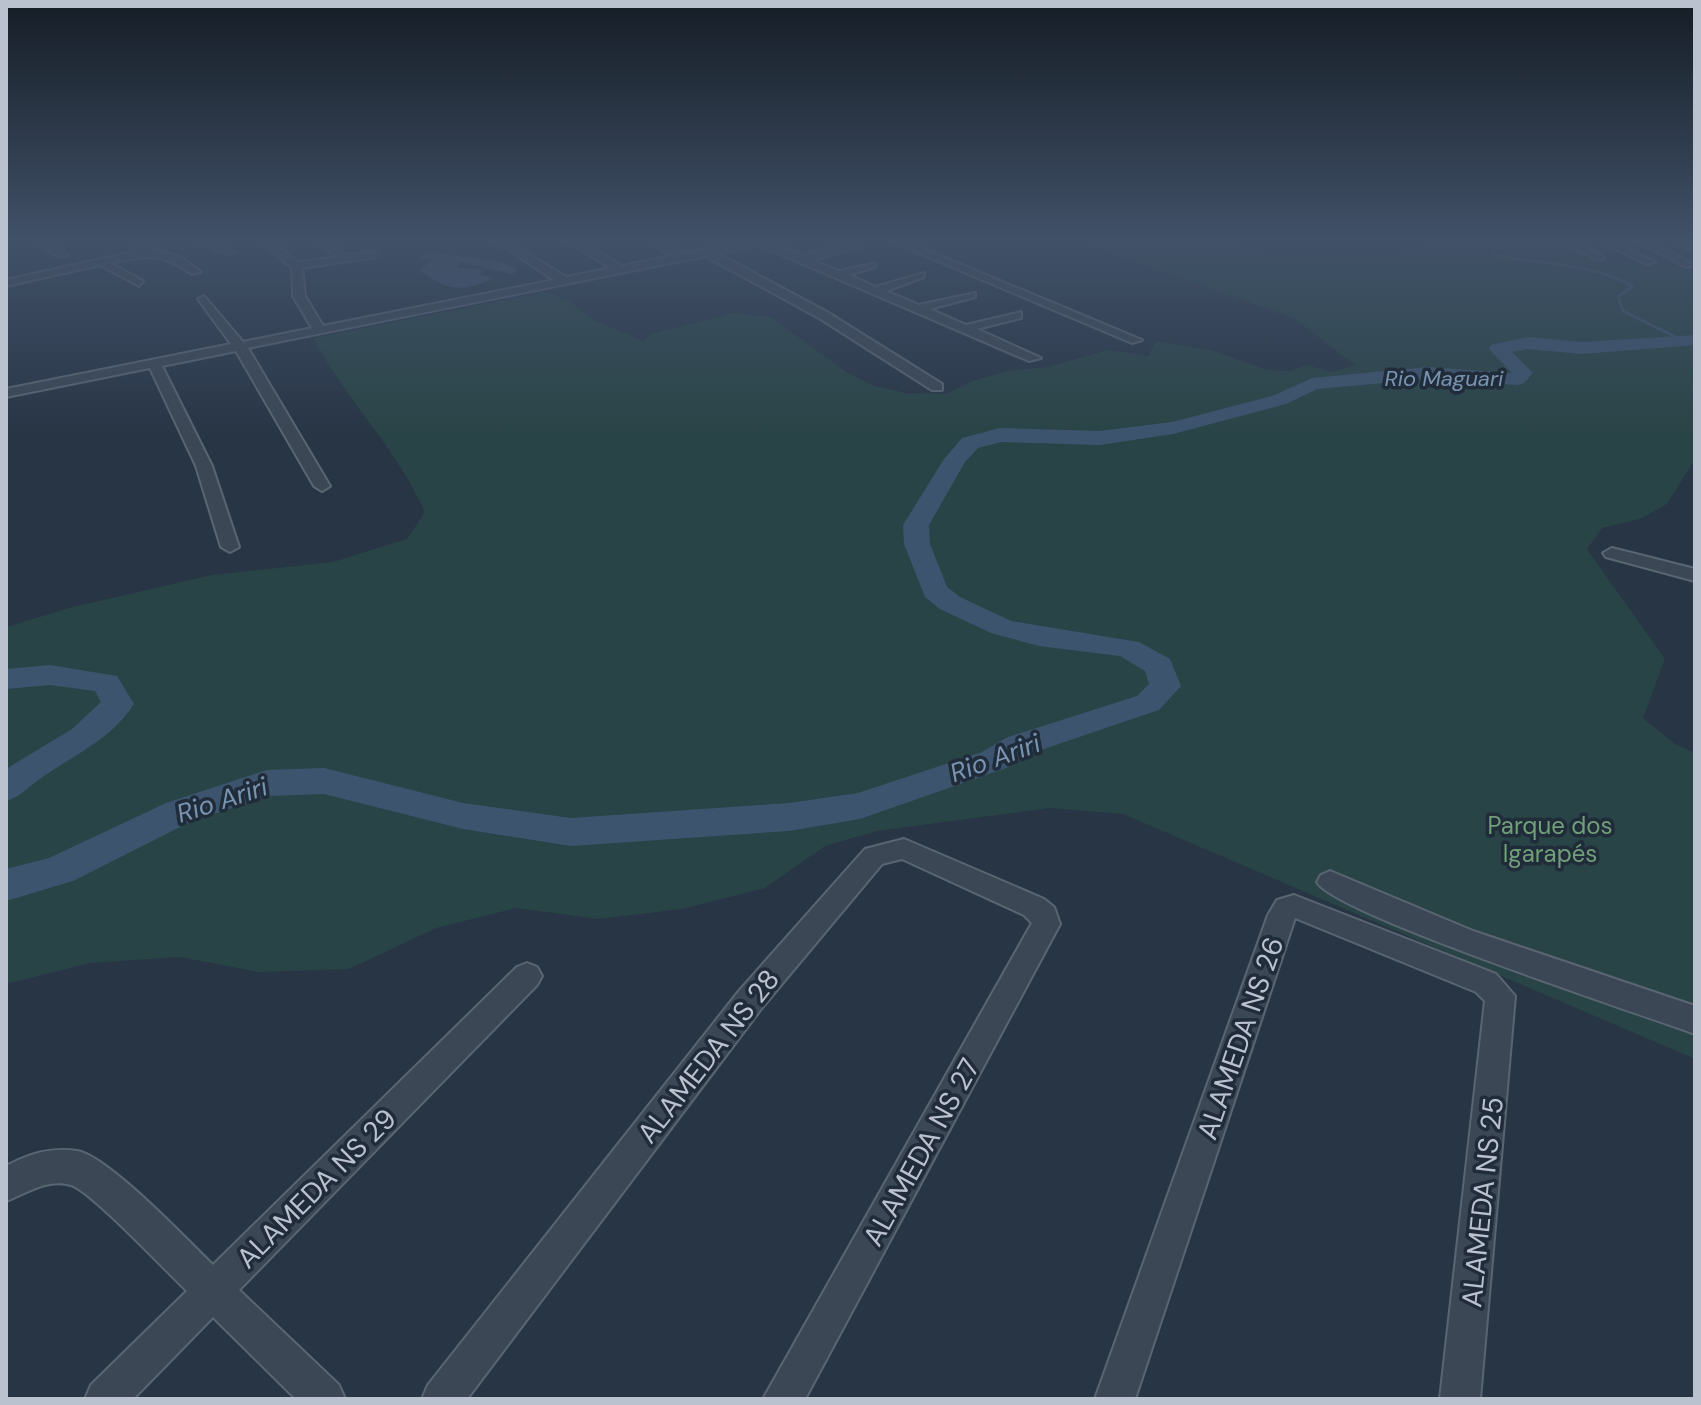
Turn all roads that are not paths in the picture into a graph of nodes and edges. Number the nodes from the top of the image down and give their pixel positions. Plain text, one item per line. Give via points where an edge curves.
1 (209, 306) edge
2 (305, 306) edge
3 (441, 306) edge
4 (806, 306) edge
5 (911, 306) edge
6 (931, 306) edge
7 (1052, 306) edge
8 (918, 309) junction
9 (1017, 315) dead end
10 (965, 329) junction
11 (319, 330) junction
12 (1136, 340) dead end
13 (239, 347) junction
14 (1034, 358) dead end
15 (154, 363) junction
16 (937, 387) dead end
17 (6, 393) edge
18 (322, 486) dead end
19 (230, 547) dead end
20 (1612, 553) dead end
21 (1695, 575) edge
22 (1330, 882) dead end
23 (1034, 907) joint
24 (527, 976) dead end
25 (1501, 1005) joint
26 (1695, 1020) edge
27 (6, 1184) edge
28 (212, 1291) junction
29 (105, 1399) edge
30 (325, 1399) edge
31 (442, 1399) edge
32 (783, 1399) edge
33 (1115, 1399) edge
34 (1460, 1399) edge

1 - 13 street
2 - 11 street
3 - 11 street
4 - 16 street
5 - 8 street
6 - 8 street
7 - 12 street
8 - 10 street
9 - 10 street
10 - 14 street
11 - 13 street
13 - 15 street
13 - 18 street
15 - 17 street
15 - 19 street via 195,443
20 - 21 street
22 - 26 street via 1460,938
23 - 31 street, ALAMEDA NS 28 via 904,849 874,856 750,1000
23 - 32 street, ALAMEDA NS 27 via 1046,919 1044,929
24 - 28 street, ALAMEDA NS 29
25 - 33 street, ALAMEDA NS 26 via 1498,992 1486,983 1300,907 1287,908
25 - 34 street, ALAMEDA NS 25
27 - 28 street via 40,1167 79,1168
28 - 29 street, ALAMEDA NS 29
28 - 30 street

